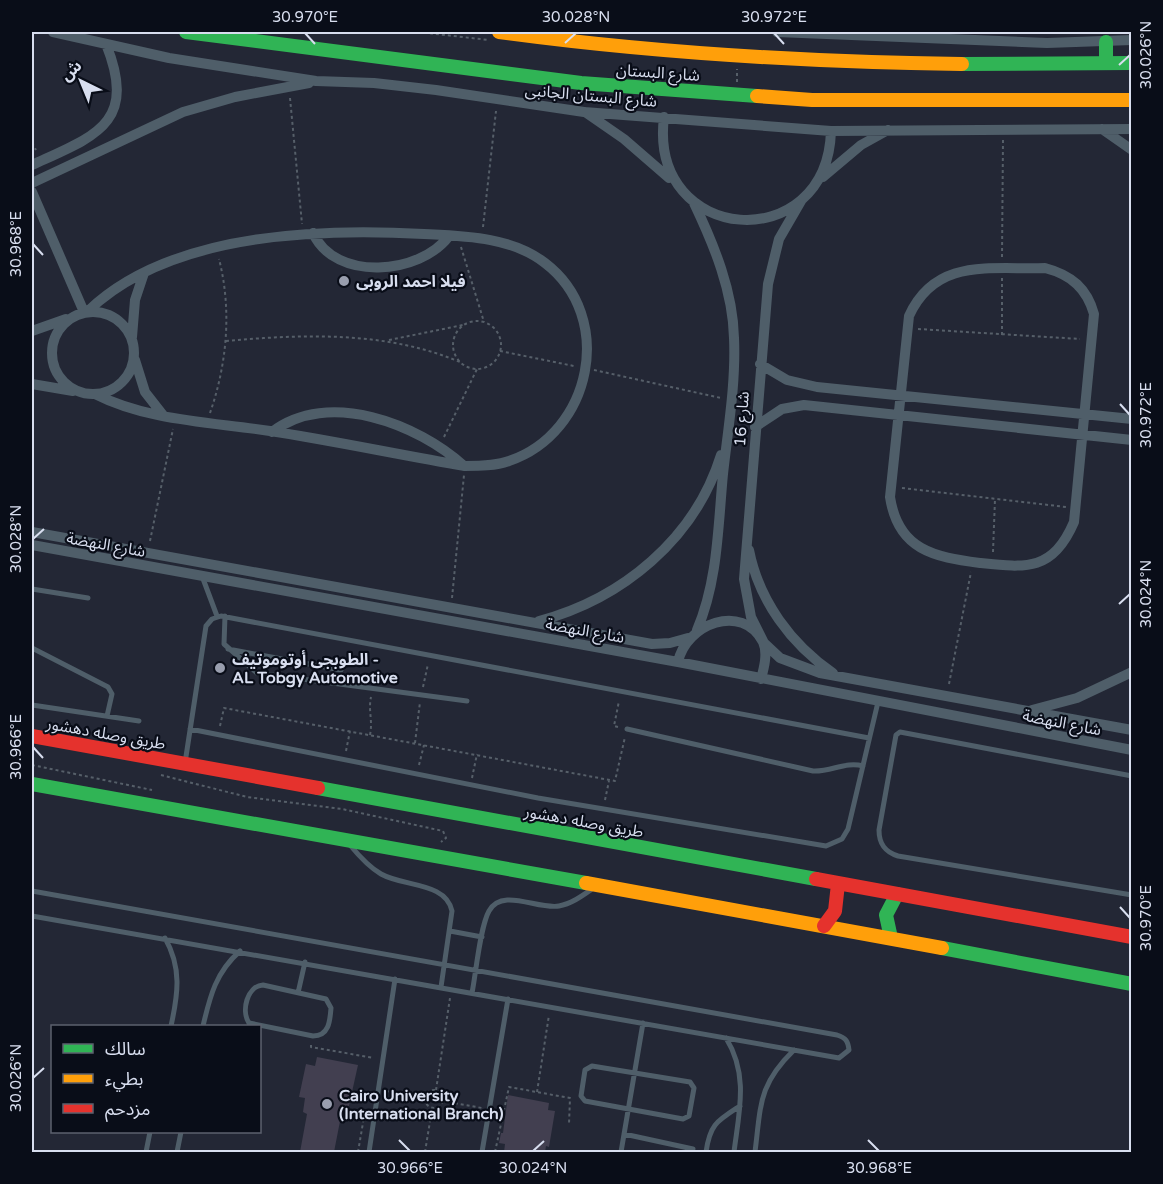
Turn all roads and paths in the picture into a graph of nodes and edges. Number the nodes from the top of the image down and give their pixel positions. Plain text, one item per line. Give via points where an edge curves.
1 (53, 32) edge
2 (186, 32) edge
3 (499, 32) edge
4 (777, 32) edge
5 (796, 32) edge
6 (586, 38) edge
7 (1131, 40) edge
8 (1106, 42) junction
9 (106, 44) junction
10 (738, 56) junction
11 (1106, 63) junction
12 (1131, 63) edge
13 (316, 81) junction
14 (288, 86) junction
15 (736, 93) junction
16 (497, 100) junction
17 (1131, 100) edge
18 (584, 112) junction
19 (664, 117) junction
20 (892, 128) junction
21 (1102, 129) junction
22 (1131, 129) edge
23 (1003, 130) junction
24 (831, 131) junction
25 (1131, 150) edge
26 (32, 165) edge
27 (821, 179) junction
28 (32, 183) edge
29 (677, 186) junction
30 (32, 192) edge
31 (801, 201) junction
32 (694, 203) junction
33 (308, 233) junction
34 (453, 236) junction
35 (481, 239) junction
36 (217, 248) junction
37 (1002, 270) junction
38 (144, 273) junction
39 (86, 312) junction
40 (72, 317) junction
41 (484, 322) junction
42 (465, 324) junction
43 (906, 328) junction
44 (32, 331) edge
45 (1002, 335) junction
46 (132, 337) junction
47 (386, 340) junction
48 (1094, 340) junction
49 (226, 341) junction
50 (500, 351) junction
51 (134, 355) junction
52 (460, 362) junction
53 (760, 364) junction
54 (587, 368) junction
55 (477, 369) junction
56 (32, 384) edge
57 (79, 392) junction
58 (95, 394) junction
59 (899, 396) junction
60 (731, 400) junction
61 (1086, 414) junction
62 (163, 415) junction
63 (897, 415) junction
64 (175, 417) junction
65 (1131, 419) edge
66 (207, 422) junction
67 (755, 427) junction
68 (272, 432) junction
69 (727, 434) junction
70 (1084, 435) junction
71 (1131, 440) edge
72 (440, 446) junction
73 (465, 466) junction
74 (890, 487) junction
75 (995, 499) junction
76 (1077, 508) junction
77 (32, 532) edge
78 (747, 539) junction
79 (32, 545) edge
80 (116, 547) junction
81 (148, 553) junction
82 (113, 561) junction
83 (973, 562) junction
84 (992, 564) junction
85 (202, 576) junction
86 (32, 589) edge
87 (88, 598) dead end
88 (451, 607) junction
89 (217, 616) junction
90 (225, 616) junction
91 (535, 622) junction
92 (697, 630) junction
93 (533, 636) junction
94 (688, 638) junction
95 (764, 643) junction
96 (32, 648) edge
97 (228, 649) junction
98 (430, 655) junction
99 (678, 662) junction
100 (341, 670) dead end
101 (1131, 672) edge
102 (835, 675) junction
103 (761, 679) junction
104 (372, 688) junction
105 (621, 691) junction
106 (421, 695) junction
107 (947, 696) junction
108 (467, 701) dead end
109 (878, 702) junction
110 (32, 705) edge
111 (1027, 711) junction
112 (107, 716) junction
113 (139, 721) dead end
114 (190, 729) junction
115 (627, 729) junction
116 (1131, 730) edge
117 (350, 731) junction
118 (219, 735) junction
119 (370, 735) junction
120 (32, 736) edge
121 (869, 738) junction
122 (415, 743) junction
123 (424, 744) junction
124 (1131, 750) edge
125 (477, 754) junction
126 (344, 760) junction
127 (185, 764) junction
128 (863, 766) junction
129 (152, 773) dead end
130 (417, 774) junction
131 (1131, 776) edge
132 (609, 780) junction
133 (32, 784) edge
134 (471, 784) junction
135 (604, 809) junction
136 (346, 840) junction
137 (442, 843) dead end
138 (838, 884) junction
139 (599, 885) junction
140 (32, 891) edge
141 (897, 894) junction
142 (1131, 895) edge
143 (32, 916) edge
144 (824, 926) junction
145 (450, 931) junction
146 (482, 937) junction
147 (1131, 937) edge
148 (165, 938) junction
149 (891, 938) junction
150 (240, 951) junction
151 (305, 962) junction
152 (444, 965) junction
153 (476, 971) junction
154 (395, 979) junction
155 (1131, 984) edge
156 (441, 987) junction
157 (452, 990) junction
158 (298, 993) junction
159 (472, 993) junction
160 (508, 999) junction
161 (551, 1007) junction
162 (643, 1023) junction
163 (171, 1025) edge
164 (203, 1025) edge
165 (251, 1025) edge
166 (261, 1027) edge
167 (313, 1036) junction
168 (726, 1038) junction
169 (794, 1050) junction
170 (374, 1058) dead end
171 (634, 1072) junction
172 (378, 1090) junction
173 (436, 1090) junction
174 (537, 1092) junction
175 (425, 1097) junction
176 (443, 1101) junction
177 (366, 1105) dead end
178 (740, 1106) junction
179 (432, 1109) junction
180 (489, 1109) junction
181 (628, 1109) junction
182 (568, 1124) dead end
183 (150, 1133) edge
184 (181, 1133) edge
185 (624, 1134) junction
186 (693, 1149) dead end
187 (146, 1152) edge
188 (177, 1152) edge
189 (358, 1152) edge
190 (369, 1152) edge
191 (425, 1152) edge
192 (482, 1152) edge
193 (495, 1152) edge
194 (621, 1152) edge
195 (706, 1152) edge
196 (734, 1152) edge
197 (755, 1152) edge

1 - 9 street, شارع البستان الجانبى
2 - 15 main road, شارع البستان via 581,83
3 - 6 main road, شارع البستان
4 - 5 street
5 - 8 street
6 - 10 main road, شارع البستان
7 - 8 street
8 - 11 main road
9 - 13 street, شارع البستان الجانبى
9 - 26 street via 116,81 110,120 89,137
10 - 11 main road, شارع البستان via 819,62
10 - 15 path
11 - 12 main road, شارع البستان
13 - 14 street
13 - 16 street, شارع البستان الجانبى via 374,83
14 - 28 street via 183,112
14 - 33 path
15 - 17 main road, شارع البستان via 906,102
16 - 18 street, شارع البستان الجانبى
16 - 35 path
18 - 19 street, شارع البستان الجانبى
18 - 29 street via 642,154
19 - 24 street, شارع البستان الجانبى
19 - 29 street via 663,153
20 - 23 street, شارع البستان الجانبى
20 - 24 street, شارع البستان الجانبى
20 - 27 street via 854,150
21 - 22 street, شارع البستان الجانبى
21 - 23 street, شارع البستان الجانبى
21 - 25 street
23 - 37 path
24 - 27 street via 831,147
27 - 31 street
29 - 32 street
30 - 39 street
31 - 32 street via 760,220 736,221 714,215
31 - 53 street, شارع 16 via 779,239 773,261
32 - 60 street, شارع 16 via 716,255 730,309 734,337
33 - 34 street via 372,231
33 - 34 street via 334,258 369,266 419,260
33 - 36 street
34 - 35 street
34 - 41 path
35 - 54 street via 527,251 564,280 583,315
36 - 38 street
36 - 49 path via 224,285
37 - 43 street via 943,276 922,292
37 - 45 path
37 - 48 street via 1046,268 1072,279 1090,301
38 - 39 street
38 - 46 street via 135,300
39 - 40 street
39 - 46 street via 114,317
40 - 44 street
40 - 57 street via 56,334 52,357 60,378
41 - 42 path
41 - 50 path via 497,331
42 - 47 path
42 - 52 path via 456,333 453,345
43 - 45 path
43 - 59 street
45 - 48 path
46 - 51 street
47 - 49 path via 304,337
47 - 52 path
48 - 61 street
49 - 66 path
50 - 54 path
50 - 55 path via 492,364
51 - 58 street via 131,370 122,382
51 - 62 street via 145,392
52 - 55 path
53 - 59 street via 777,376 807,386
53 - 67 street, شارع 16
54 - 60 path
54 - 73 street via 569,412 536,447 508,462
55 - 72 path
56 - 57 street
57 - 58 street
58 - 62 street via 121,406
59 - 61 street
59 - 63 street
60 - 69 street, شارع 16
61 - 65 street
61 - 70 street
62 - 64 street
63 - 67 street via 793,406 772,414
63 - 70 street
63 - 74 street
64 - 66 street
64 - 81 path
66 - 68 street
67 - 78 street, شارع 16
68 - 72 street via 306,414 352,414 399,426
68 - 73 street
69 - 91 street via 719,462 694,512 658,556 589,604
69 - 92 street, شارع 16 via 712,582
70 - 71 street
70 - 76 street
72 - 73 street
73 - 88 path
74 - 75 path
74 - 83 street via 897,523 915,544 939,557
75 - 76 path
75 - 84 path
76 - 84 street via 1069,535 1049,556 1022,567
77 - 80 street, شارع النهضة
78 - 95 street, شارع 16 via 745,592 755,628
78 - 102 street via 758,579 776,617 809,655
79 - 82 street, شارع النهضة
80 - 81 street, شارع النهضة
80 - 82 street
81 - 88 street, شارع النهضة
82 - 85 street, شارع النهضة
83 - 84 street
83 - 107 path
85 - 89 lane
85 - 93 street, شارع النهضة
86 - 87 lane
88 - 91 street, شارع النهضة
89 - 90 lane
89 - 114 lane via 206,626
90 - 97 lane via 223,639
90 - 98 lane
91 - 93 street
91 - 94 street, شارع النهضة via 652,644
92 - 94 street
92 - 95 street, شارع النهضة via 716,622 736,623 754,632
93 - 99 street, شارع النهضة
94 - 99 street
95 - 102 street, شارع النهضة via 790,662
95 - 103 street
96 - 112 lane via 108,687 112,694
97 - 100 lane
97 - 104 lane via 256,673
98 - 105 lane
98 - 106 path
99 - 103 street, شارع النهضة
101 - 111 street via 1077,698
102 - 107 street, شارع النهضة
103 - 109 street, شارع النهضة
104 - 106 lane
104 - 119 path via 368,710 373,719
105 - 115 path via 614,726
105 - 121 lane
106 - 108 lane
106 - 122 path
107 - 111 street, شارع النهضة
109 - 121 lane
109 - 124 street, شارع النهضة
110 - 112 lane
111 - 116 street, شارع النهضة
112 - 113 lane
114 - 118 lane
114 - 127 lane
115 - 128 lane via 813,771
115 - 132 path via 615,782
117 - 118 path via 224,708
117 - 119 path
117 - 126 path
118 - 126 lane
119 - 122 path
120 - 127 main road, طريق وصله دهشور
121 - 128 lane
122 - 123 path
123 - 125 path
123 - 130 path
125 - 132 path
125 - 134 path
126 - 130 lane
127 - 138 main road, طريق وصله دهشور
128 - 135 lane via 848,829 842,839 826,846
129 - 137 path via 247,797 342,809 443,831 446,838
130 - 134 lane
131 - 142 lane via 900,732 896,735 879,830 882,844 898,856
132 - 135 path
133 - 136 main road
134 - 135 lane
136 - 139 main road
136 - 145 lane via 382,874 446,896 452,911
138 - 141 main road, طريق وصله دهشور
138 - 144 main road via 838,902
139 - 144 main road
139 - 146 lane via 559,906 500,901 488,912
140 - 152 lane
141 - 147 main road, طريق وصله دهشور
141 - 149 main road via 890,901 885,920
143 - 148 lane
144 - 149 main road
145 - 146 lane
145 - 152 lane
146 - 153 lane
148 - 150 lane
148 - 163 lane via 178,972
149 - 155 main road
150 - 151 lane
150 - 164 lane via 216,981
151 - 154 lane
151 - 158 lane
152 - 153 lane
152 - 156 lane
153 - 159 lane
153 - 169 lane via 837,1035 848,1043 845,1056 838,1058
154 - 156 lane
154 - 172 lane
156 - 157 lane
157 - 159 lane
157 - 173 path
158 - 165 lane via 263,985 254,987 245,1018
158 - 167 lane via 326,999 331,1008 326,1030
159 - 160 lane
160 - 161 lane
160 - 180 lane
161 - 162 lane
161 - 174 path
162 - 168 lane
162 - 171 lane
166 - 167 lane
167 - 170 path via 311,1047
168 - 169 lane
168 - 178 lane via 740,1069
169 - 197 lane via 767,1082
171 - 181 lane
171 - 181 lane via 592,1066 584,1074 581,1096 585,1101
171 - 181 lane via 690,1082 693,1092 689,1116 683,1119
172 - 175 path
172 - 190 lane
173 - 175 path
173 - 176 path
174 - 182 path via 570,1098
174 - 193 path via 509,1087
175 - 179 path
176 - 179 path
176 - 180 path
177 - 189 path
178 - 195 lane via 715,1124
178 - 196 lane
179 - 191 path
180 - 192 lane
181 - 185 lane
183 - 187 lane
184 - 188 lane
185 - 186 lane
185 - 194 lane

